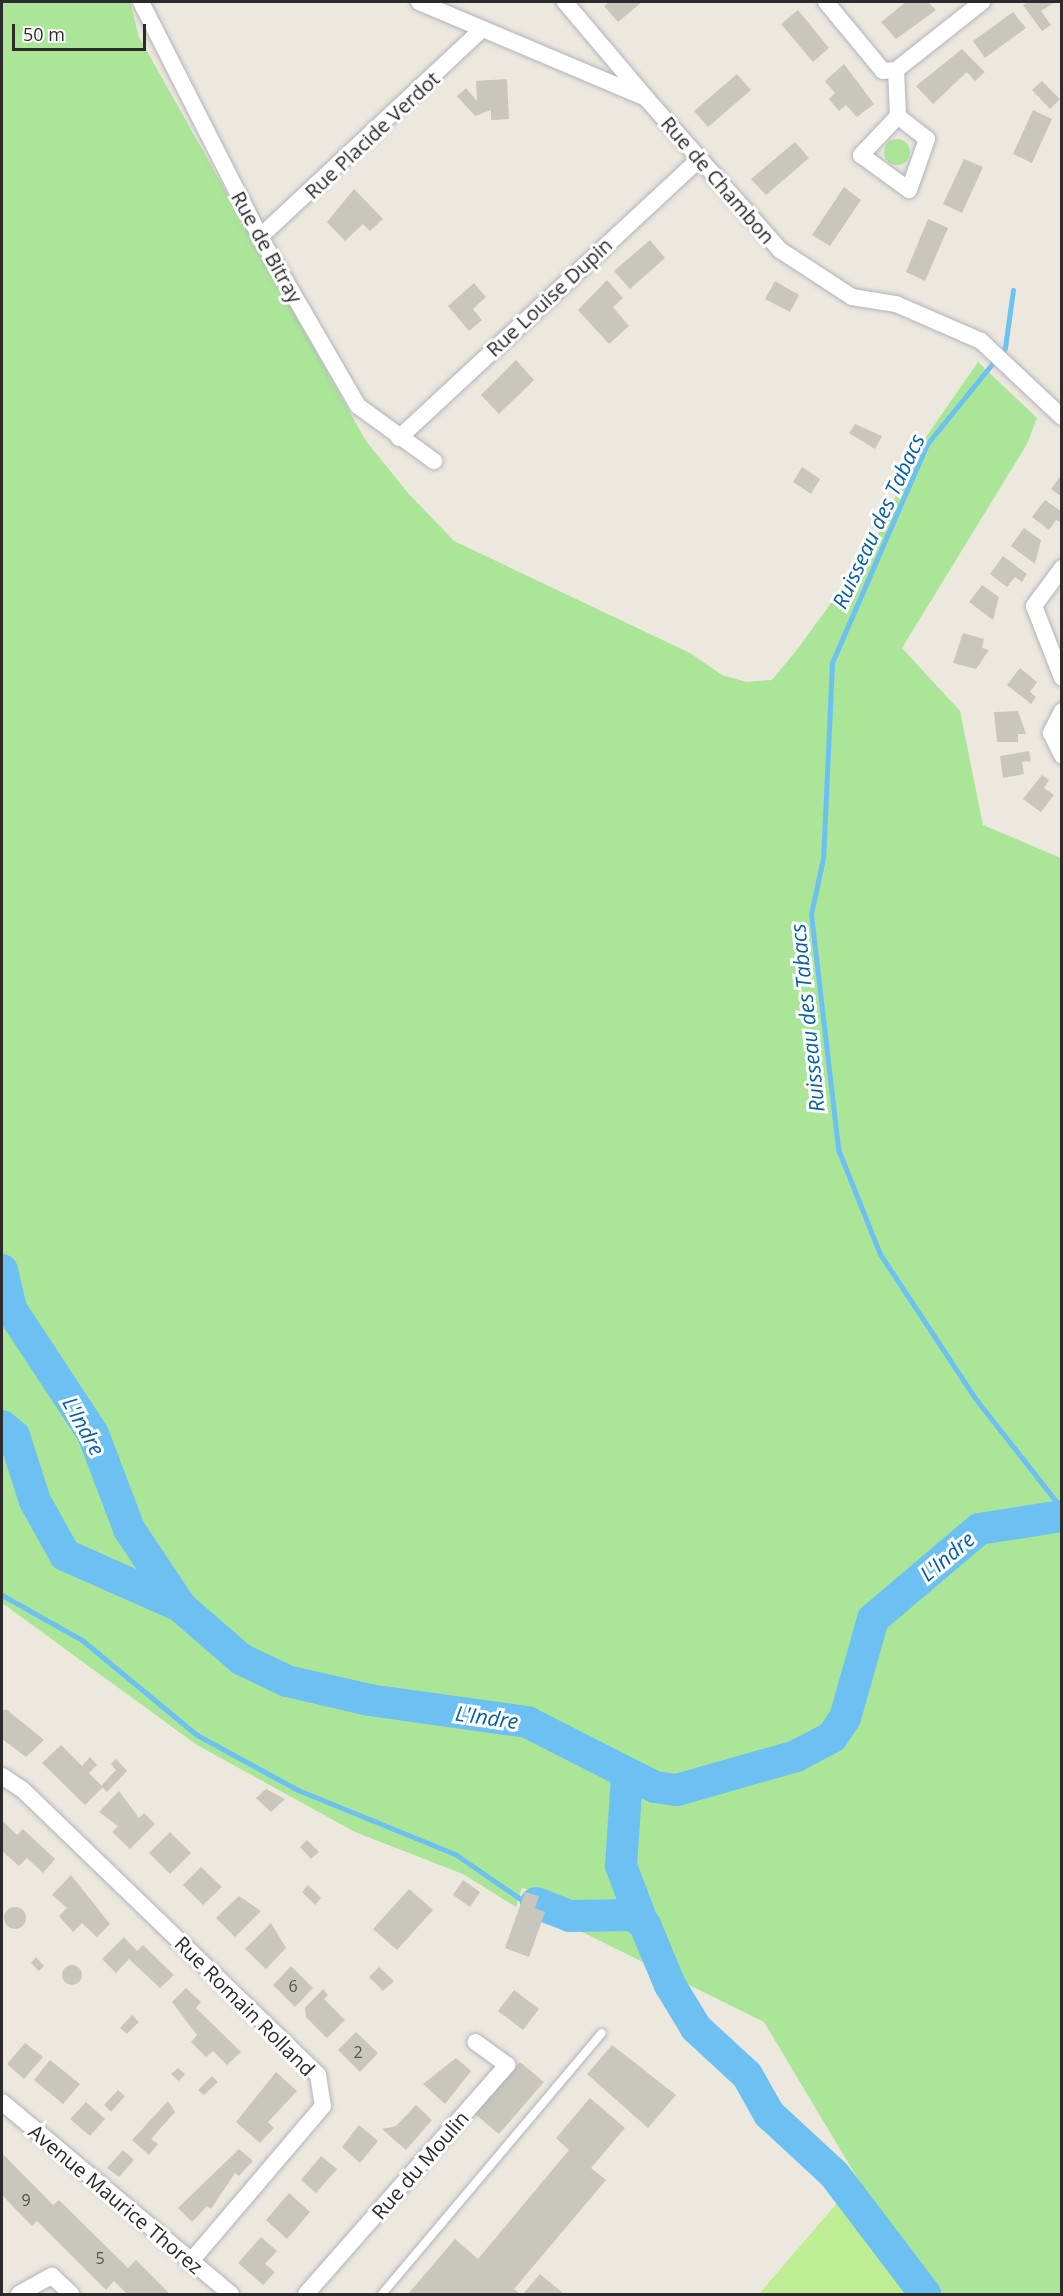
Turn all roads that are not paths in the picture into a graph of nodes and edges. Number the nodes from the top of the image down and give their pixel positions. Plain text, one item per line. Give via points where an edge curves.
1 (141, 2) edge
2 (419, 2) edge
3 (565, 2) edge
4 (826, 2) edge
5 (982, 2) edge
6 (481, 30) junction
7 (896, 70) junction
8 (646, 98) junction
9 (898, 116) dead end
10 (700, 158) junction
11 (260, 237) junction
12 (1062, 417) edge
13 (399, 438) junction
14 (434, 461) dead end
15 (1062, 568) edge
16 (1062, 678) edge
17 (1062, 711) edge
18 (1062, 756) edge
19 (2, 1776) edge
20 (602, 2033) dead end
21 (475, 2042) dead end
22 (2, 2102) edge
23 (190, 2262) junction
24 (19, 2295) edge
25 (71, 2295) edge
26 (231, 2295) edge
27 (306, 2295) edge
28 (382, 2295) edge

1 - 11 street, Rue de Bitray
2 - 6 street, Rue de Chambon
3 - 8 street
4 - 7 street via 883,71
5 - 7 street
6 - 8 street, Rue de Chambon
6 - 11 street, Rue Placide Verdot
7 - 9 street
8 - 10 street, Rue de Chambon
10 - 12 street, Rue de Chambon via 761,233 796,262 852,297 907,308 948,323 989,348
10 - 13 street, Rue Louise Dupin
11 - 13 street, Rue de Bitray via 358,406
13 - 14 street, Rue de Bitray
15 - 16 street via 1034,606
17 - 18 street via 1051,734
19 - 23 street, Rue Romain Rolland via 23,1790 318,2075 322,2106
20 - 28 lane
21 - 27 street, Rue du Moulin via 507,2065
22 - 23 street, Avenue Maurice Thorez
23 - 26 street, Avenue Maurice Thorez
24 - 25 street via 52,2276

